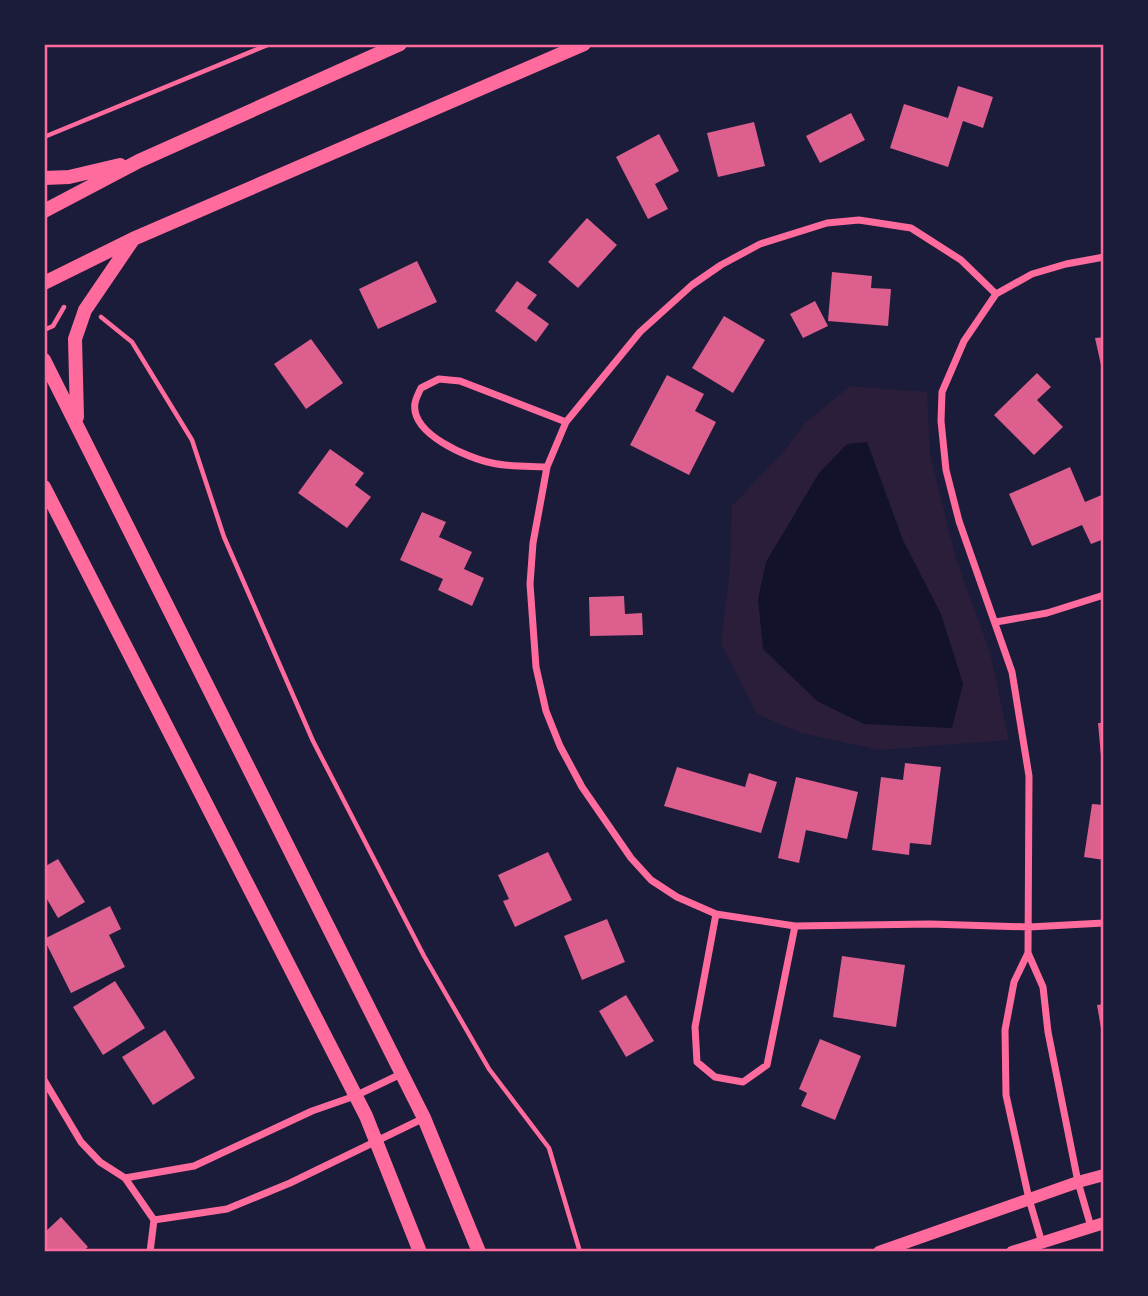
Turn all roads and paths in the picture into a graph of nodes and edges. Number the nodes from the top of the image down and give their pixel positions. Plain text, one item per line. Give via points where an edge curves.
1 (270, 44) edge
2 (400, 44) edge
3 (584, 44) edge
4 (44, 137) edge
5 (139, 162) junction
6 (44, 178) edge
7 (44, 211) edge
8 (134, 239) junction
9 (1104, 257) edge
10 (44, 283) edge
11 (996, 293) junction
12 (85, 310) junction
13 (44, 330) edge
14 (44, 360) edge
15 (566, 422) junction
16 (77, 426) junction
17 (547, 467) junction
18 (44, 487) edge
19 (1104, 594) edge
20 (996, 622) junction
21 (716, 914) junction
22 (1104, 923) edge
23 (795, 926) junction
24 (1029, 928) junction
25 (1028, 953) junction
26 (401, 1074) junction
27 (44, 1080) edge
28 (355, 1096) junction
29 (424, 1118) junction
30 (376, 1141) junction
31 (1104, 1175) edge
32 (125, 1178) junction
33 (1078, 1182) junction
34 (1029, 1199) junction
35 (153, 1220) junction
36 (1104, 1223) edge
37 (1091, 1228) junction
38 (1042, 1243) junction
39 (150, 1252) edge
40 (420, 1252) edge
41 (479, 1252) edge
42 (580, 1252) edge
43 (879, 1252) edge
44 (1012, 1252) edge

1 - 4 path
2 - 5 main road
3 - 8 main road
5 - 6 main road
5 - 7 main road
8 - 10 main road
8 - 12 main road
9 - 11 street via 1032,274
11 - 15 street via 961,260 911,228 859,220 827,223 760,244 692,285 640,332
11 - 20 street via 964,341 942,392 941,421 958,521
12 - 13 path via 67,303 53,326
12 - 16 main road via 75,339
12 - 42 path via 132,342 191,440 224,537 313,741 424,956 489,1069 549,1148
14 - 16 main road
15 - 17 street
15 - 17 street via 460,381 439,379 421,388 414,404 416,417 427,432 456,450 491,463
16 - 26 main road
17 - 21 street via 530,584 536,667 546,711 582,787 631,858 651,880
18 - 28 main road
19 - 20 street via 1046,613
20 - 24 street via 1012,672 1029,776
21 - 23 street
21 - 23 street via 695,1027 697,1062 715,1077 743,1082 767,1065
22 - 24 street
23 - 24 street
24 - 25 street
25 - 33 street via 1043,987
25 - 34 street via 1014,982 1005,1030 1006,1095
26 - 28 street
26 - 29 main road
27 - 32 street via 80,1142
28 - 30 main road
28 - 32 street via 194,1166
29 - 30 street
29 - 41 main road
30 - 35 street via 228,1209
30 - 40 main road
31 - 33 street
32 - 35 street
33 - 34 street
33 - 37 street
34 - 38 street
34 - 43 street
35 - 39 street
36 - 37 street
37 - 38 street
38 - 44 street

